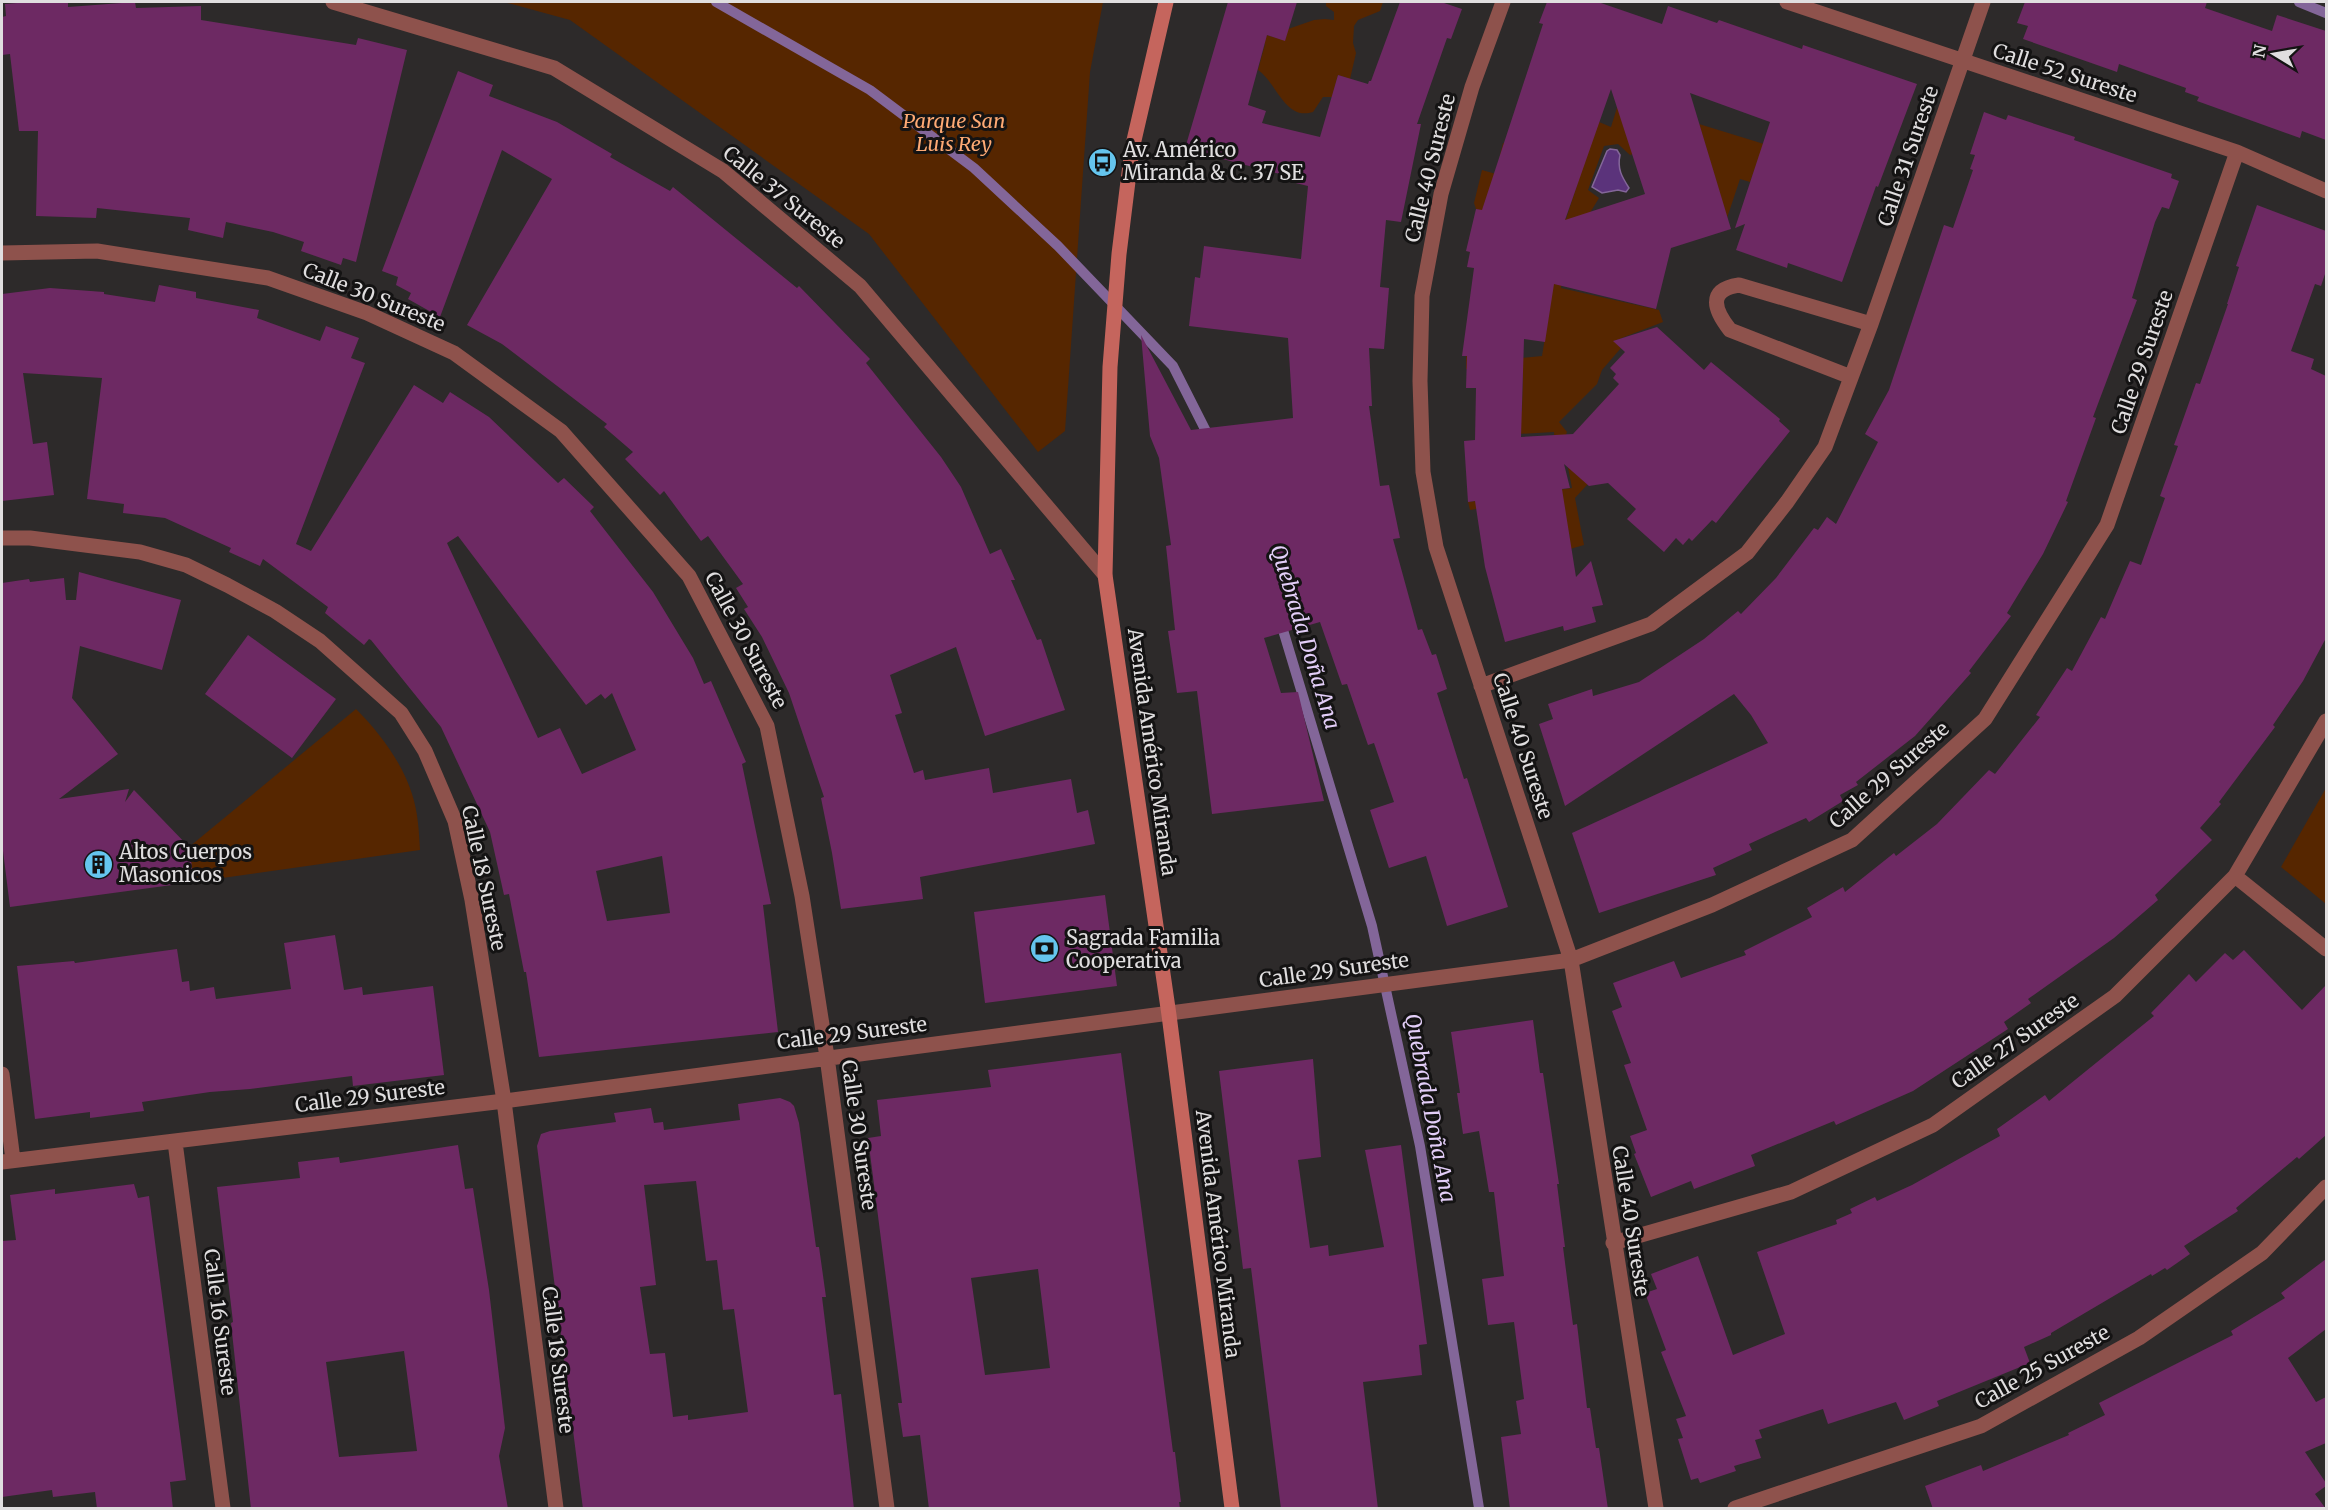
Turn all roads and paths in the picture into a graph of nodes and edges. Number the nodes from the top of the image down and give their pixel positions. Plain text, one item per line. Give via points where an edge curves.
1 (333, 2) edge
2 (1166, 2) edge
3 (1503, 2) edge
4 (1787, 2) edge
5 (1983, 2) edge
6 (1963, 62) junction
7 (2237, 152) junction
8 (2326, 191) edge
9 (2, 253) edge
10 (1871, 324) junction
11 (1851, 377) junction
12 (2, 538) edge
13 (1105, 574) junction
14 (1481, 686) junction
15 (2326, 721) edge
16 (2235, 876) junction
17 (2326, 949) edge
18 (1571, 960) junction
19 (1169, 1015) junction
20 (827, 1058) junction
21 (2, 1074) edge
22 (504, 1101) junction
23 (175, 1142) junction
24 (7, 1161) edge
25 (2326, 1187) edge
26 (1613, 1243) junction
27 (223, 1509) edge
28 (556, 1509) edge
29 (887, 1509) edge
30 (1232, 1509) edge
31 (1656, 1509) edge
32 (1735, 1509) edge

1 - 13 street, Calle 37 Sureste via 554,68 723,171 860,286
2 - 13 street, Avenida Américo Miranda via 1132,149 1119,254 1110,367
3 - 14 street, Calle 40 Sureste via 1472,87 1441,194 1422,296 1423,472 1436,547
4 - 6 street, Calle 52 Sureste
5 - 6 street, Calle 31 Sureste
6 - 7 street, Calle 52 Sureste
6 - 10 street, Calle 31 Sureste
7 - 8 street, Calle 52 Sureste
7 - 18 street, Calle 29 Sureste via 2107,525 1985,719 1852,840 1712,905
9 - 20 street, Calle 30 Sureste via 98,251 268,278 367,314 454,353 561,431 689,576 767,726 802,896
10 - 11 street, Calle 31 Sureste
10 - 11 street via 1738,285 1719,294 1719,316 1730,330
11 - 14 street, Calle 31 Sureste via 1825,447 1747,553 1651,624
12 - 22 street, Calle 18 Sureste via 101,546 186,565 266,606 320,641 401,713 425,751 455,821 472,900
13 - 19 street, Avenida Américo Miranda
14 - 18 street, Calle 40 Sureste
15 - 16 street, Calle 27 Sureste
16 - 17 street
16 - 26 street, Calle 27 Sureste via 2115,996 1933,1125 1791,1192
18 - 19 street, Calle 29 Sureste
18 - 26 street, Calle 40 Sureste
19 - 20 street, Calle 29 Sureste
19 - 30 street, Avenida Américo Miranda
20 - 22 street, Calle 29 Sureste
20 - 29 street, Calle 30 Sureste
21 - 24 street
22 - 23 street, Calle 29 Sureste
22 - 28 street, Calle 18 Sureste
23 - 24 street, Calle 29 Sureste
23 - 27 street, Calle 16 Sureste
25 - 32 street, Calle 25 Sureste via 2262,1252 2148,1331 1981,1426
26 - 31 street, Calle 40 Sureste

